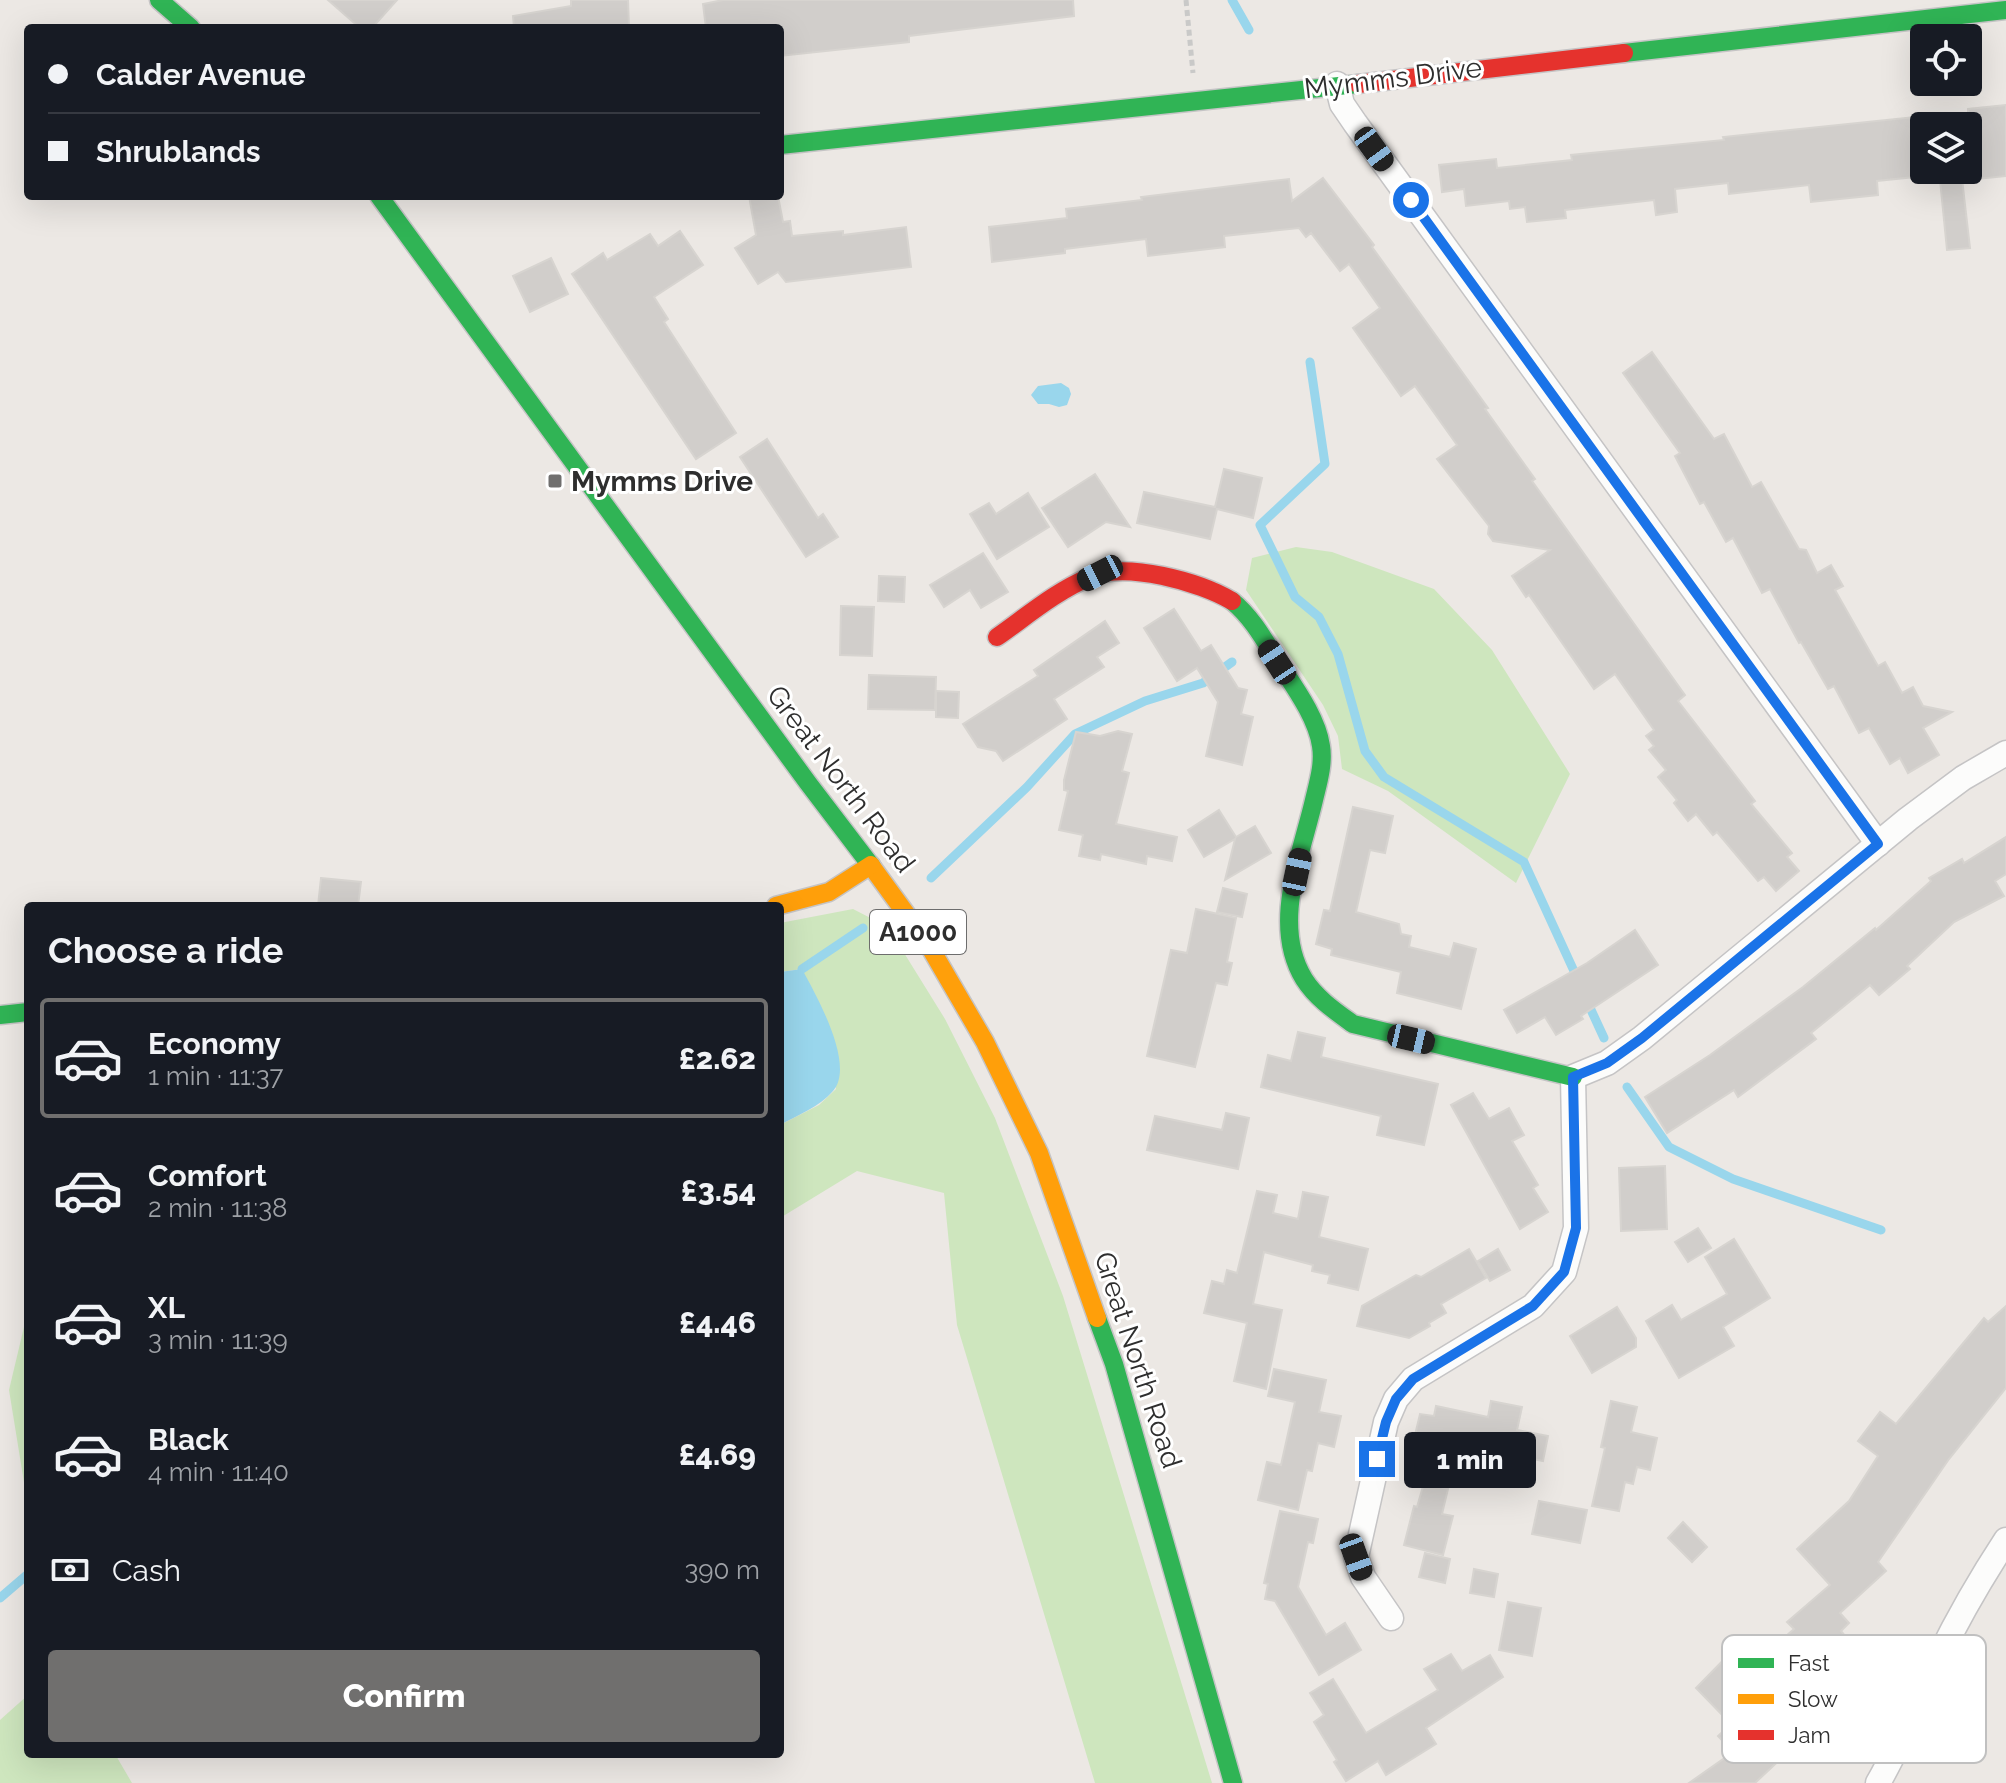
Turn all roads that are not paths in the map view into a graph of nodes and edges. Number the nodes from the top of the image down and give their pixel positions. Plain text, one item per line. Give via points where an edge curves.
1 (159, 0) edge
2 (2006, 10) edge
3 (186, 24) edge
4 (1337, 84) junction
5 (784, 145) edge
6 (382, 200) edge
7 (997, 637) dead end
8 (2006, 753) edge
9 (1878, 844) junction
10 (871, 865) junction
11 (784, 904) edge
12 (24, 1012) edge
13 (0, 1015) edge
14 (1573, 1077) junction
15 (2006, 1540) edge
16 (1391, 1618) dead end
17 (1950, 1635) edge
18 (1890, 1763) edge
19 (1233, 1783) edge
20 (1878, 1783) edge

1 - 3 street
2 - 4 street, Mymms Drive
4 - 5 street, Mymms Drive
4 - 9 street via 1355,123
6 - 10 street, Great North Road / A1000
7 - 14 street via 1100,573 1130,571 1203,587 1235,603 1306,706 1321,744 1287,927 1293,955 1310,989 1353,1024
8 - 9 street via 1963,778
9 - 14 street via 1642,1038 1607,1063
10 - 11 street via 829,892
10 - 19 street, Great North Road / A1000 via 928,944 985,1042 1039,1153 1114,1364
12 - 13 street
14 - 16 street via 1576,1228 1564,1272 1533,1306 1413,1379 1386,1422 1356,1557
15 - 17 street
18 - 20 street

